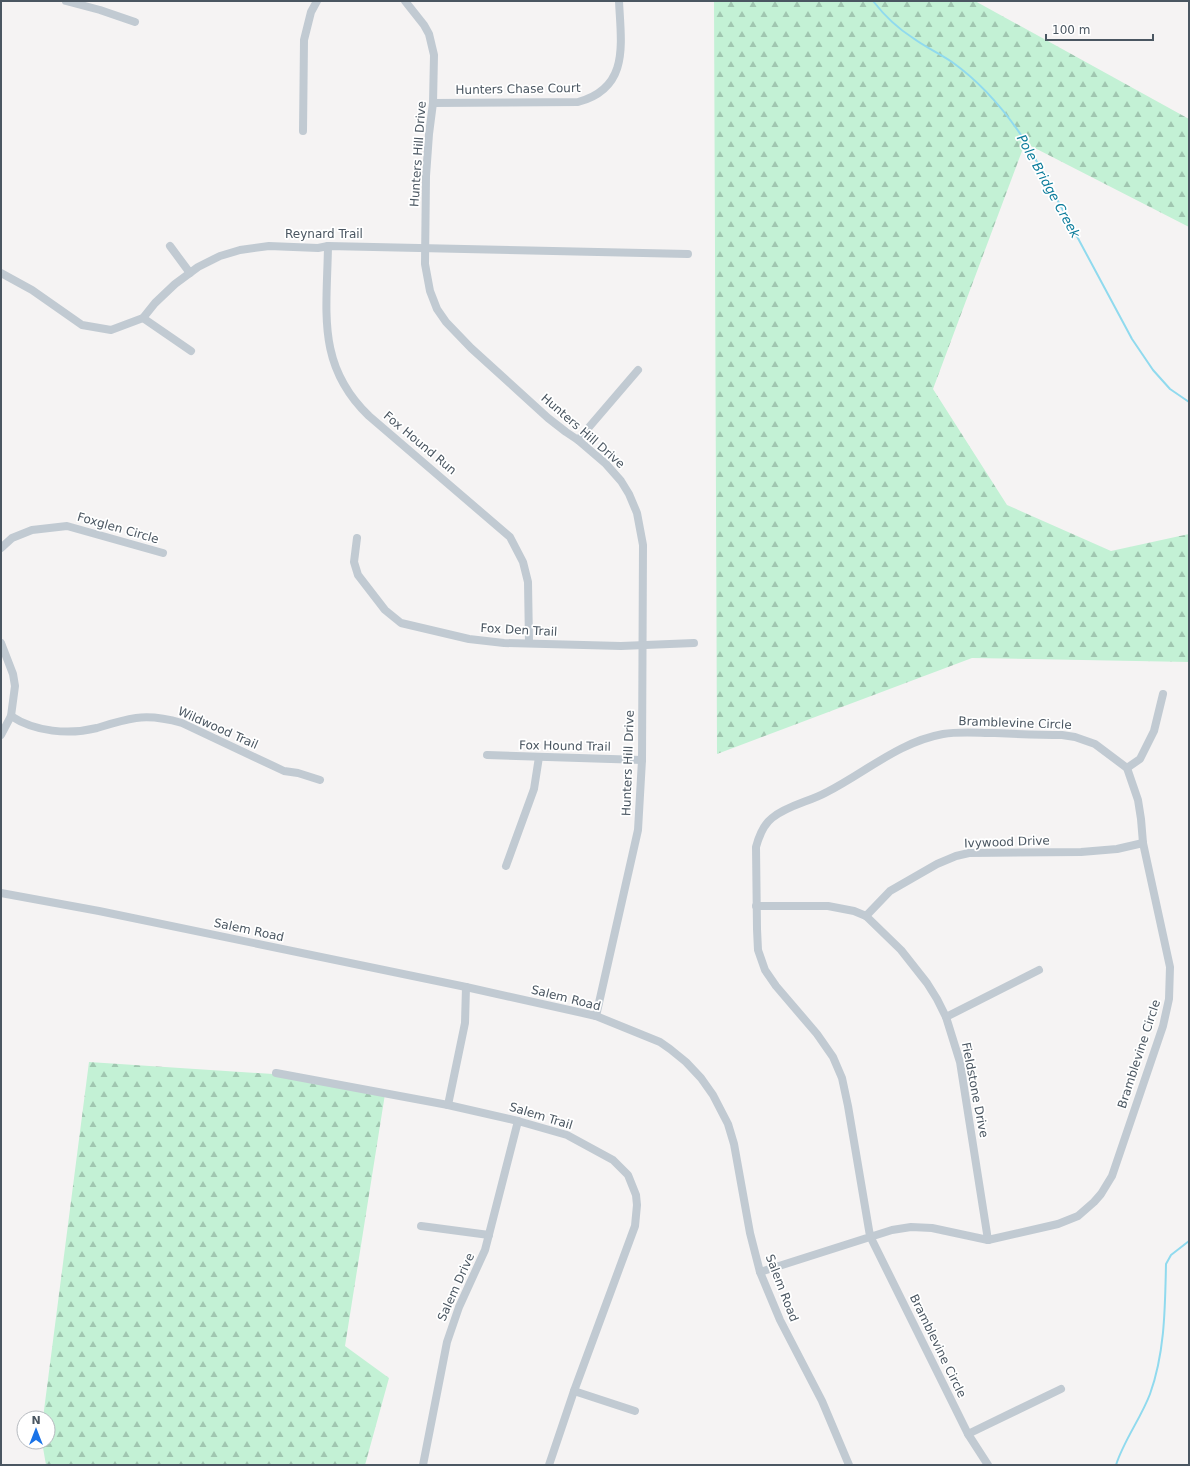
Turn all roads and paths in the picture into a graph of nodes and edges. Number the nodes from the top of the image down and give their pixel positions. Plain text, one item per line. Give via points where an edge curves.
1 (66, 1) edge
2 (317, 1) edge
3 (406, 1) edge
4 (619, 1) edge
5 (135, 22) dead end
6 (433, 103) junction
7 (303, 131) dead end
8 (170, 246) dead end
9 (328, 246) junction
10 (426, 247) junction
11 (688, 254) dead end
12 (1, 273) edge
13 (190, 273) junction
14 (143, 318) junction
15 (191, 351) dead end
16 (638, 370) dead end
17 (578, 440) junction
18 (357, 538) dead end
19 (1, 548) edge
20 (163, 553) dead end
21 (1, 643) edge
22 (529, 643) junction
23 (694, 643) dead end
24 (643, 646) junction
25 (1163, 694) dead end
26 (11, 716) junction
27 (1, 735) edge
28 (487, 755) dead end
29 (539, 758) junction
30 (642, 760) junction
31 (1127, 768) junction
32 (320, 780) dead end
33 (1143, 843) junction
34 (506, 866) dead end
35 (1, 893) edge
36 (756, 906) junction
37 (866, 916) junction
38 (1039, 970) dead end
39 (466, 987) junction
40 (596, 1016) junction
41 (946, 1017) junction
42 (276, 1074) dead end
43 (448, 1105) junction
44 (518, 1120) junction
45 (421, 1226) dead end
46 (489, 1235) junction
47 (870, 1236) junction
48 (988, 1240) junction
49 (760, 1272) junction
50 (1061, 1389) dead end
51 (574, 1391) junction
52 (635, 1411) dead end
53 (968, 1434) junction
54 (423, 1465) edge
55 (549, 1465) edge
56 (850, 1465) edge
57 (988, 1465) edge

1 - 5 street
2 - 7 street via 311,12 304,40
3 - 6 street, Hunters Hill Drive via 424,25 432,44
4 - 6 street, Hunters Chase Court via 621,52 618,70 613,80 597,95 578,102
6 - 10 street, Hunters Hill Drive via 426,176
8 - 13 street
9 - 10 street, Reynard Trail
9 - 13 street, Reynard Trail via 269,246 240,250 220,256
9 - 22 street, Fox Hound Run via 327,332 333,363 342,383 369,416 510,537 523,562 528,582
10 - 11 street, Reynard Trail
10 - 17 street, Hunters Hill Drive via 425,264 430,291 446,322 548,418
12 - 14 street via 32,290 82,325 111,330
13 - 14 street, Reynard Trail via 155,303
14 - 15 street
16 - 17 street
17 - 24 street, Hunters Hill Drive via 621,481 637,513 643,545
18 - 22 street, Fox Den Trail via 354,562 358,574 385,610 401,622 469,639 504,644
19 - 20 street, Foxglen Circle via 12,538 32,530 67,526
21 - 26 street via 15,686
22 - 24 street, Fox Den Trail
23 - 24 street, Fox Den Trail
24 - 30 street, Hunters Hill Drive
25 - 31 street via 1154,730 1140,758
26 - 27 street
26 - 32 street, Wildwood Trail via 21,723 44,730 65,732 138,718 170,720 182,723 284,771
28 - 29 street, Fox Hound Trail
29 - 30 street, Fox Hound Trail
29 - 34 street via 534,789
30 - 40 street, Hunters Hill Drive via 638,830
31 - 33 street, Bramblevine Circle via 1138,800
31 - 36 street, Bramblevine Circle via 1095,744 1075,737 956,732 914,742 826,793 779,813 771,819 764,827 756,846
33 - 37 street, Ivywood Drive via 1116,849 1081,852 969,853 956,856 890,891
33 - 48 street, Bramblevine Circle via 1168,956 1170,988 1163,1026 1112,1176 1094,1202 1068,1221
35 - 39 street, Salem Road
36 - 37 street, Fieldstone Drive via 828,906
36 - 47 street, Bramblevine Circle via 758,950 765,970 817,1034 833,1057 842,1078
37 - 41 street, Fieldstone Drive via 901,950 927,983
38 - 41 street
39 - 40 street, Salem Road
39 - 43 street via 465,1023
40 - 49 street, Salem Road via 665,1046 686,1062 713,1095 728,1124 734,1144 750,1233
41 - 48 street, Fieldstone Drive via 960,1062
42 - 43 street, Salem Trail
43 - 44 street, Salem Trail
44 - 46 street, Salem Drive
44 - 51 street, Salem Trail via 568,1135 613,1160 628,1175 636,1195 635,1226
45 - 46 street
46 - 54 street, Salem Drive via 485,1250 452,1324
47 - 48 street, Bramblevine Circle via 911,1227 932,1228
47 - 49 street, Bramblevine Circle
47 - 53 street, Bramblevine Circle
49 - 56 street, Salem Road via 780,1320 822,1401
50 - 53 street
51 - 52 street
51 - 55 street, Salem Trail
53 - 57 street, Bramblevine Circle

